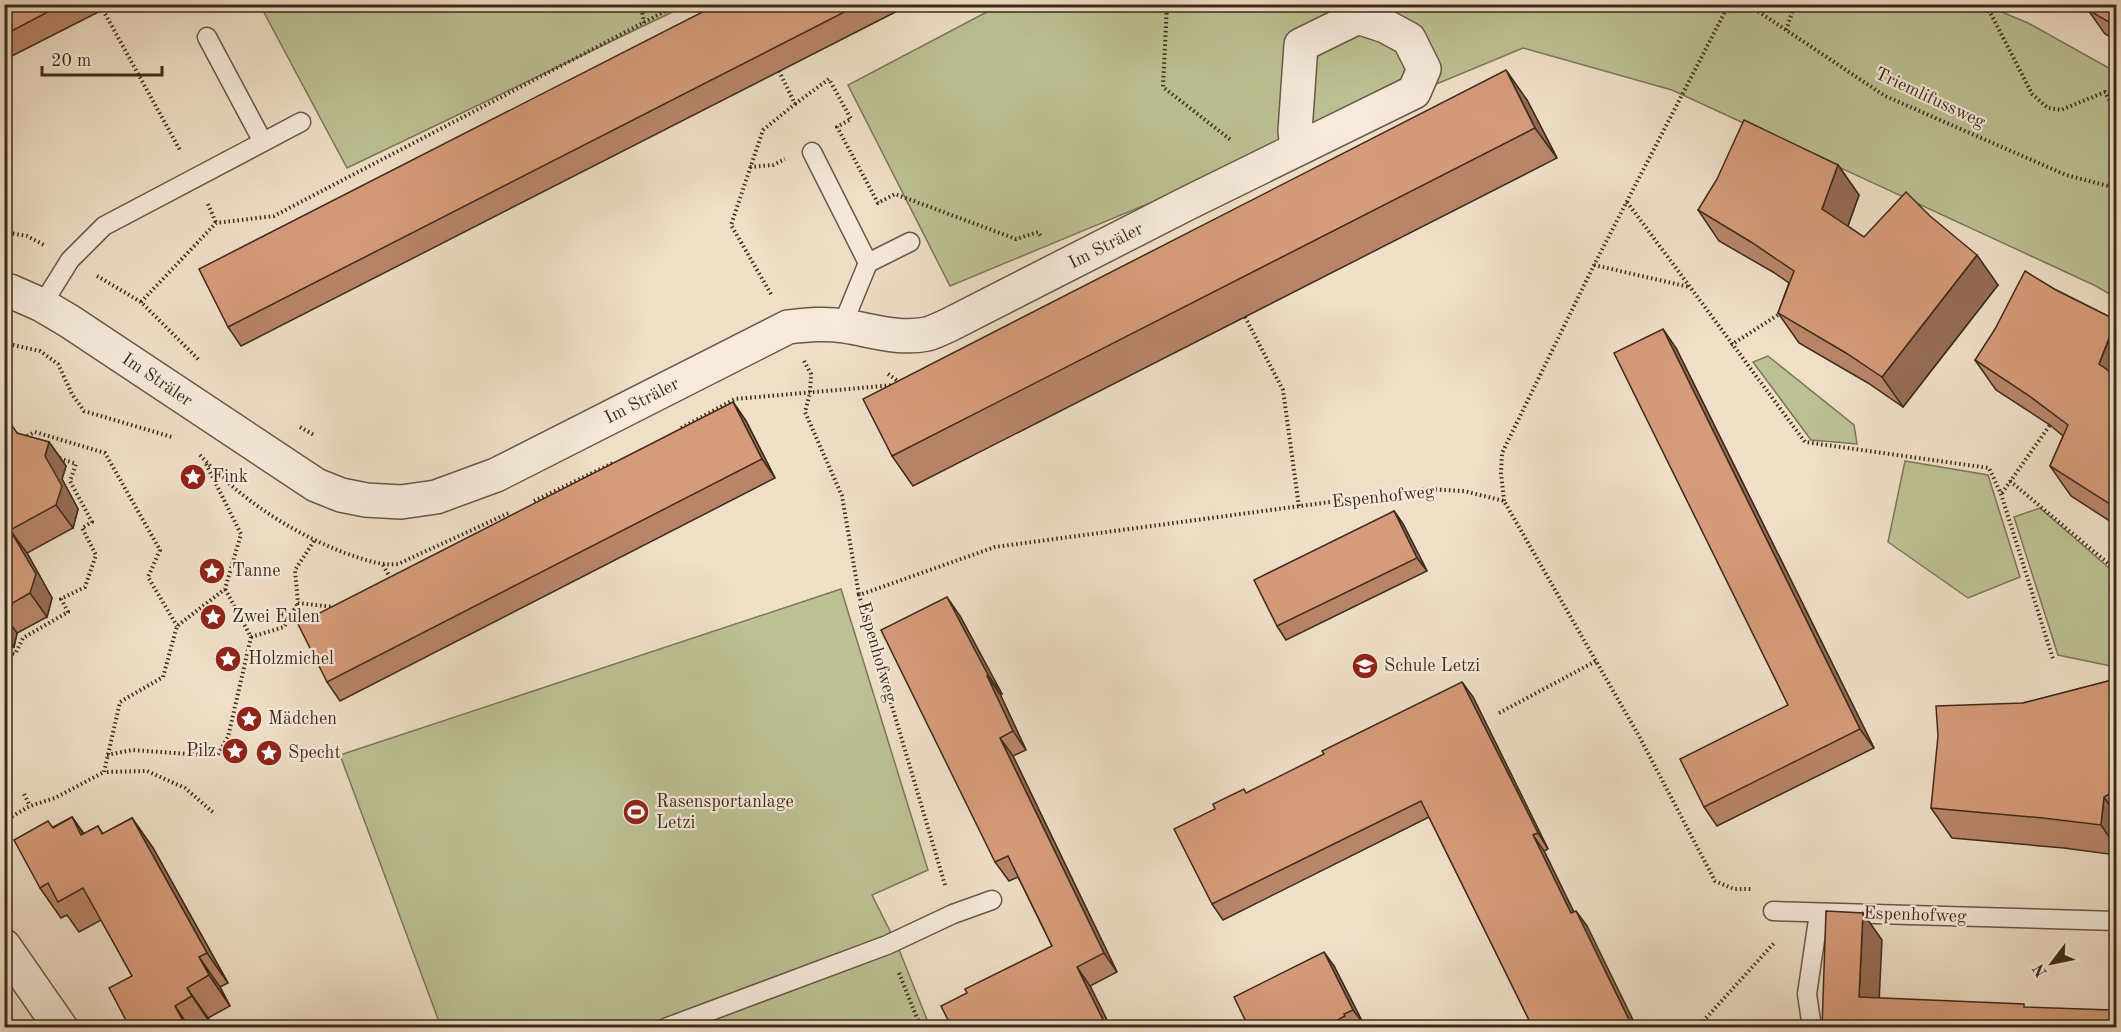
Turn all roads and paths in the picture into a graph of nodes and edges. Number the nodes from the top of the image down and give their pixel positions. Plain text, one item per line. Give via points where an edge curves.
1 (641, 4) edge
2 (679, 4) edge
3 (1167, 4) edge
4 (1729, 4) edge
5 (1747, 4) edge
6 (1795, 4) edge
7 (1971, 4) edge
8 (103, 10) dead end
9 (644, 23) junction
10 (1786, 30) junction
11 (207, 37) dead end
12 (779, 71) edge
13 (795, 104) junction
14 (2116, 112) edge
15 (301, 122) dead end
16 (263, 142) junction
17 (1238, 146) dead end
18 (1297, 149) dead end
19 (812, 152) dead end
20 (196, 179) junction
21 (2116, 188) edge
22 (1627, 202) junction
23 (216, 223) junction
24 (4, 232) edge
25 (1016, 239) dead end
26 (910, 242) dead end
27 (54, 251) dead end
28 (868, 262) junction
29 (1594, 265) junction
30 (89, 270) dead end
31 (1690, 288) junction
32 (4, 291) edge
33 (773, 297) dead end
34 (141, 302) junction
35 (42, 305) junction
36 (1788, 308) edge
37 (1245, 317) edge
38 (842, 326) junction
39 (1731, 345) junction
40 (803, 359) dead end
41 (199, 360) dead end
42 (295, 424) dead end
43 (2050, 425) edge
44 (30, 435) junction
45 (22, 438) edge
46 (322, 441) dead end
47 (37, 444) edge
48 (54, 457) dead end
49 (204, 459) dead end
50 (599, 470) edge
51 (604, 481) edge
52 (2010, 481) junction
53 (2001, 494) junction
54 (1504, 501) junction
55 (1299, 507) junction
56 (314, 541) dead end
57 (435, 548) dead end
58 (440, 556) edge
59 (383, 565) dead end
60 (2116, 570) edge
61 (397, 588) edge
62 (225, 589) junction
63 (860, 595) junction
64 (298, 603) junction
65 (334, 607) edge
66 (177, 626) junction
67 (251, 637) junction
68 (4, 652) edge
69 (2053, 659) dead end
70 (1596, 661) junction
71 (1499, 713) dead end
72 (108, 755) junction
73 (104, 772) junction
74 (24, 794) dead end
75 (30, 806) junction
76 (215, 814) dead end
77 (4, 821) edge
78 (992, 900) dead end
79 (1773, 911) joint
80 (1793, 912) junction
81 (1819, 913) junction
82 (953, 914) junction
83 (2116, 921) edge
84 (887, 945) junction
85 (4, 946) edge
86 (61, 1028) edge
87 (665, 1028) edge
88 (921, 1028) edge
89 (1696, 1028) edge
90 (1812, 1028) edge

1 - 9 path
2 - 9 path
3 - 17 path via 1163,87
4 - 22 path
5 - 10 path, Triemlifussweg
6 - 10 path
7 - 14 path via 1990,12 2032,94 2048,108 2061,110 2105,92
8 - 20 path
9 - 23 path via 274,216
10 - 21 path, Triemlifussweg via 1885,96 2066,175
11 - 16 lane
12 - 13 path
13 - 25 path via 829,79 851,119 837,127 878,203 895,194
13 - 33 path via 763,130 731,225
15 - 16 lane
16 - 20 lane
18 - 38 street, Im Sträler via 929,334 881,334
19 - 28 lane
20 - 23 path
20 - 35 lane via 104,226 70,260
22 - 29 path
22 - 31 path
23 - 34 path
24 - 27 path via 27,236
26 - 28 lane
28 - 38 lane
29 - 31 path
29 - 54 path via 1502,453
30 - 34 path
31 - 39 path
32 - 35 street, Im Sträler
34 - 41 path
35 - 38 street, Im Sträler via 316,485 341,495 401,502 436,497 496,475 788,327
36 - 39 path
37 - 55 path via 1283,390
39 - 53 path via 1806,442 1989,468
40 - 63 path via 811,374 805,412 842,496
42 - 46 path
43 - 52 path
44 - 45 path
44 - 47 path
44 - 66 path via 35,432 105,453 160,550 148,577
48 - 68 path via 76,464 70,480 92,522 82,528 96,555 85,587 61,599 68,612 23,638 15,654
49 - 62 path via 241,534
50 - 51 path
52 - 53 path
52 - 60 path
53 - 69 path
54 - 55 path, Espenhofweg via 1464,491 1427,489
54 - 70 path
55 - 63 path, Espenhofweg via 995,547
56 - 64 path via 295,570
57 - 58 path
59 - 61 path
62 - 66 path
62 - 67 path
63 - 82 path, Espenhofweg
64 - 65 path
64 - 67 path via 284,627
66 - 72 path via 163,677 120,702
67 - 72 path via 228,737 217,756 132,750
70 - 71 path
70 - 79 path via 1715,881 1734,888 1764,890
72 - 73 path
73 - 75 path via 56,798
73 - 76 path via 147,771 184,788
74 - 75 path
75 - 77 path
78 - 82 lane
79 - 80 lane, Espenhofweg
80 - 81 lane, Espenhofweg
80 - 89 path via 1777,940
81 - 83 lane, Espenhofweg
81 - 90 lane via 1807,994
82 - 84 lane
84 - 87 lane
84 - 88 path
85 - 86 street

